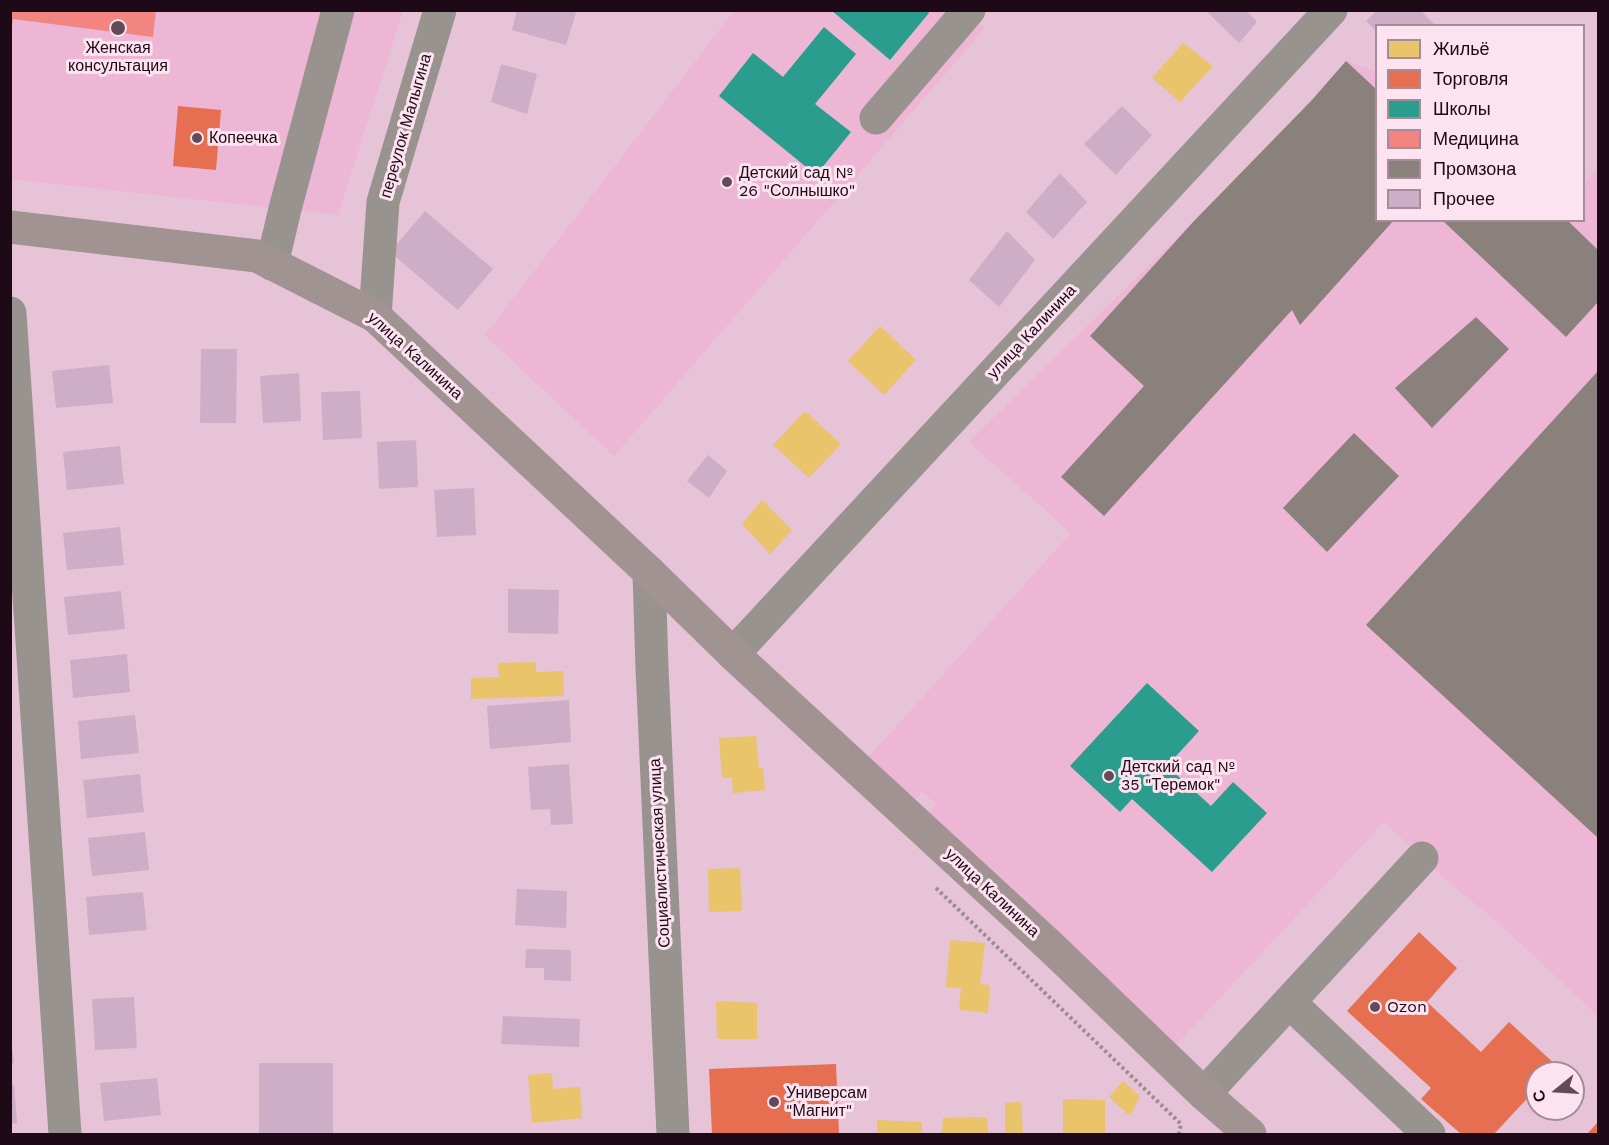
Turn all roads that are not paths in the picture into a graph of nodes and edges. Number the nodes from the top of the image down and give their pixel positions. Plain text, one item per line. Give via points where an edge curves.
1 (338, 10) edge
2 (440, 10) edge
3 (969, 10) edge
4 (1331, 10) edge
5 (876, 118) dead end
6 (10, 227) edge
7 (10, 241) edge
8 (272, 264) junction
9 (10, 313) edge
10 (375, 316) junction
11 (650, 584) junction
12 (733, 654) junction
13 (1422, 858) dead end
14 (1289, 1002) junction
15 (1204, 1094) junction
16 (65, 1134) edge
17 (673, 1134) edge
18 (1230, 1134) edge
19 (1250, 1134) edge
20 (1429, 1134) edge

1 - 8 street
2 - 10 street, переулок Малыгина via 383,202
3 - 5 street
4 - 12 street, улица Калинина
6 - 8 main road, улица Калинина via 257,256
7 - 11 main road via 250,272 362,326 631,575
8 - 10 main road, улица Калинина
9 - 16 street
10 - 11 main road, улица Калинина
11 - 12 main road, улица Калинина
11 - 17 street, Социалистическая улица
11 - 18 main road via 731,667
12 - 15 main road, улица Калинина
13 - 14 street
14 - 15 street
14 - 20 street
15 - 19 main road, улица Калинина

